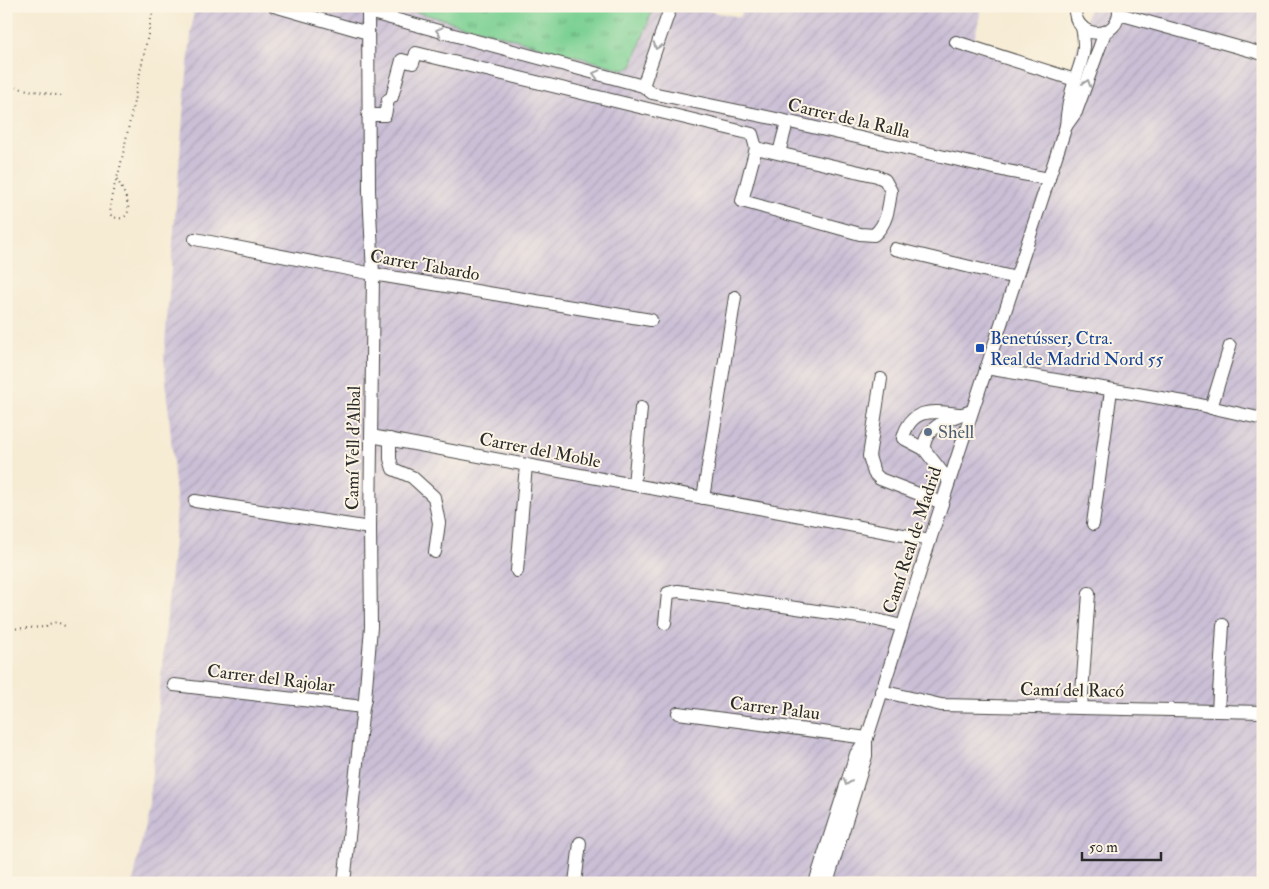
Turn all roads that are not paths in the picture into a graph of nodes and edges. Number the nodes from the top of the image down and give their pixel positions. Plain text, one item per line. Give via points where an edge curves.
1 (274, 6) edge
2 (671, 6) edge
3 (1071, 7) edge
4 (368, 9) edge
5 (1119, 10) edge
6 (1082, 27) junction
7 (1105, 32) junction
8 (368, 33) junction
9 (956, 42) dead end
10 (1263, 54) edge
11 (1075, 80) junction
12 (643, 86) junction
13 (368, 115) junction
14 (787, 122) junction
15 (1066, 126) junction
16 (756, 148) junction
17 (779, 153) junction
18 (1049, 179) junction
19 (195, 238) dead end
20 (895, 249) dead end
21 (373, 274) junction
22 (1016, 278) junction
23 (735, 297) dead end
24 (651, 320) dead end
25 (1230, 346) dead end
26 (986, 368) junction
27 (880, 379) dead end
28 (1111, 390) junction
29 (640, 408) dead end
30 (1211, 408) junction
31 (967, 412) junction
32 (1263, 419) edge
33 (371, 436) junction
34 (390, 439) junction
35 (924, 449) junction
36 (526, 465) junction
37 (949, 481) junction
38 (634, 485) junction
39 (703, 498) junction
40 (195, 501) dead end
41 (942, 502) junction
42 (1093, 524) dead end
43 (370, 528) junction
44 (930, 540) junction
45 (435, 552) dead end
46 (517, 571) dead end
47 (1089, 593) dead end
48 (665, 623) dead end
49 (1223, 625) dead end
50 (902, 626) junction
51 (174, 684) dead end
52 (881, 691) junction
53 (363, 707) junction
54 (1081, 708) junction
55 (1218, 711) junction
56 (1263, 712) edge
57 (678, 713) dead end
58 (866, 738) junction
59 (580, 842) dead end
60 (821, 863) junction
61 (344, 883) edge
62 (575, 883) edge
63 (815, 883) edge
64 (822, 883) edge
65 (827, 883) edge

1 - 8 street
2 -> 12 street
3 - 6 street, Camí Real de Madrid
4 - 8 street, Camí Vell d'Albal
12 -> 4 street, Carrer de la Ralla
5 - 7 street, Camí Real de Madrid via 1114,26
5 - 10 street
6 - 7 street via 1094,33
6 - 11 street, Camí Real de Madrid via 1085,49
15 -> 7 street, Camí Real de Madrid via 1076,112
8 - 13 street, Camí Vell d'Albal
9 - 11 street
11 - 15 street, Camí Real de Madrid
12 - 14 street, Carrer de la Ralla via 652,93
13 - 16 street via 385,115 402,60 414,63 416,53 752,134
13 - 21 street, Camí Vell d'Albal
14 - 17 street
14 - 18 street, Carrer de la Ralla
15 - 18 street, Camí Real de Madrid
16 - 17 street
16 - 17 street via 742,201 860,234 874,235 880,231 891,191 885,180
18 - 22 street, Camí Real de Madrid
19 - 21 street, Carrer Tabardo
20 - 22 street
21 - 24 street, Carrer Tabardo
21 - 33 street, Camí Vell d'Albal
22 - 26 street, Camí Real de Madrid
23 - 39 street
25 - 30 street
26 - 28 street
26 - 31 street, Camí Real de Madrid
27 - 41 street via 869,456 874,473 880,479
28 - 30 street
28 - 42 street
29 - 38 street
30 - 32 street
31 - 35 street via 930,431
31 - 35 street via 924,413 910,420 903,438
31 - 37 street, Camí Real de Madrid
33 - 34 street, Carrer del Moble
33 - 43 street, Camí Vell d'Albal
34 - 36 street, Carrer del Moble
34 - 45 street via 390,459 394,469 412,477 434,497 438,523
35 - 37 street
36 - 38 street, Carrer del Moble
36 - 46 street
37 - 41 street, Camí Real de Madrid
38 - 39 street, Carrer del Moble
39 - 44 street, Carrer del Moble
40 - 43 street
41 - 44 street, Camí Real de Madrid
43 - 53 street, Camí Vell d'Albal via 371,627
44 - 50 street, Camí Real de Madrid
47 - 54 street
48 - 50 street via 668,593 678,591
49 - 55 street
50 - 52 street, Camí Real de Madrid
51 - 53 street, Carrer del Rajolar
52 - 54 street, Camí del Racó via 941,705
52 - 58 street, Camí Real de Madrid
53 - 61 street, Camí Vell d'Albal
54 - 55 street, Camí del Racó
55 - 56 street, Camí del Racó
57 - 58 street, Carrer Palau
58 -> 60 street, Camí Real de Madrid via 856,754
58 - 65 street, Camí Real de Madrid via 866,756
59 - 62 street
60 - 63 street, Camí Real de Madrid
60 - 64 street, Camí Real de Madrid

